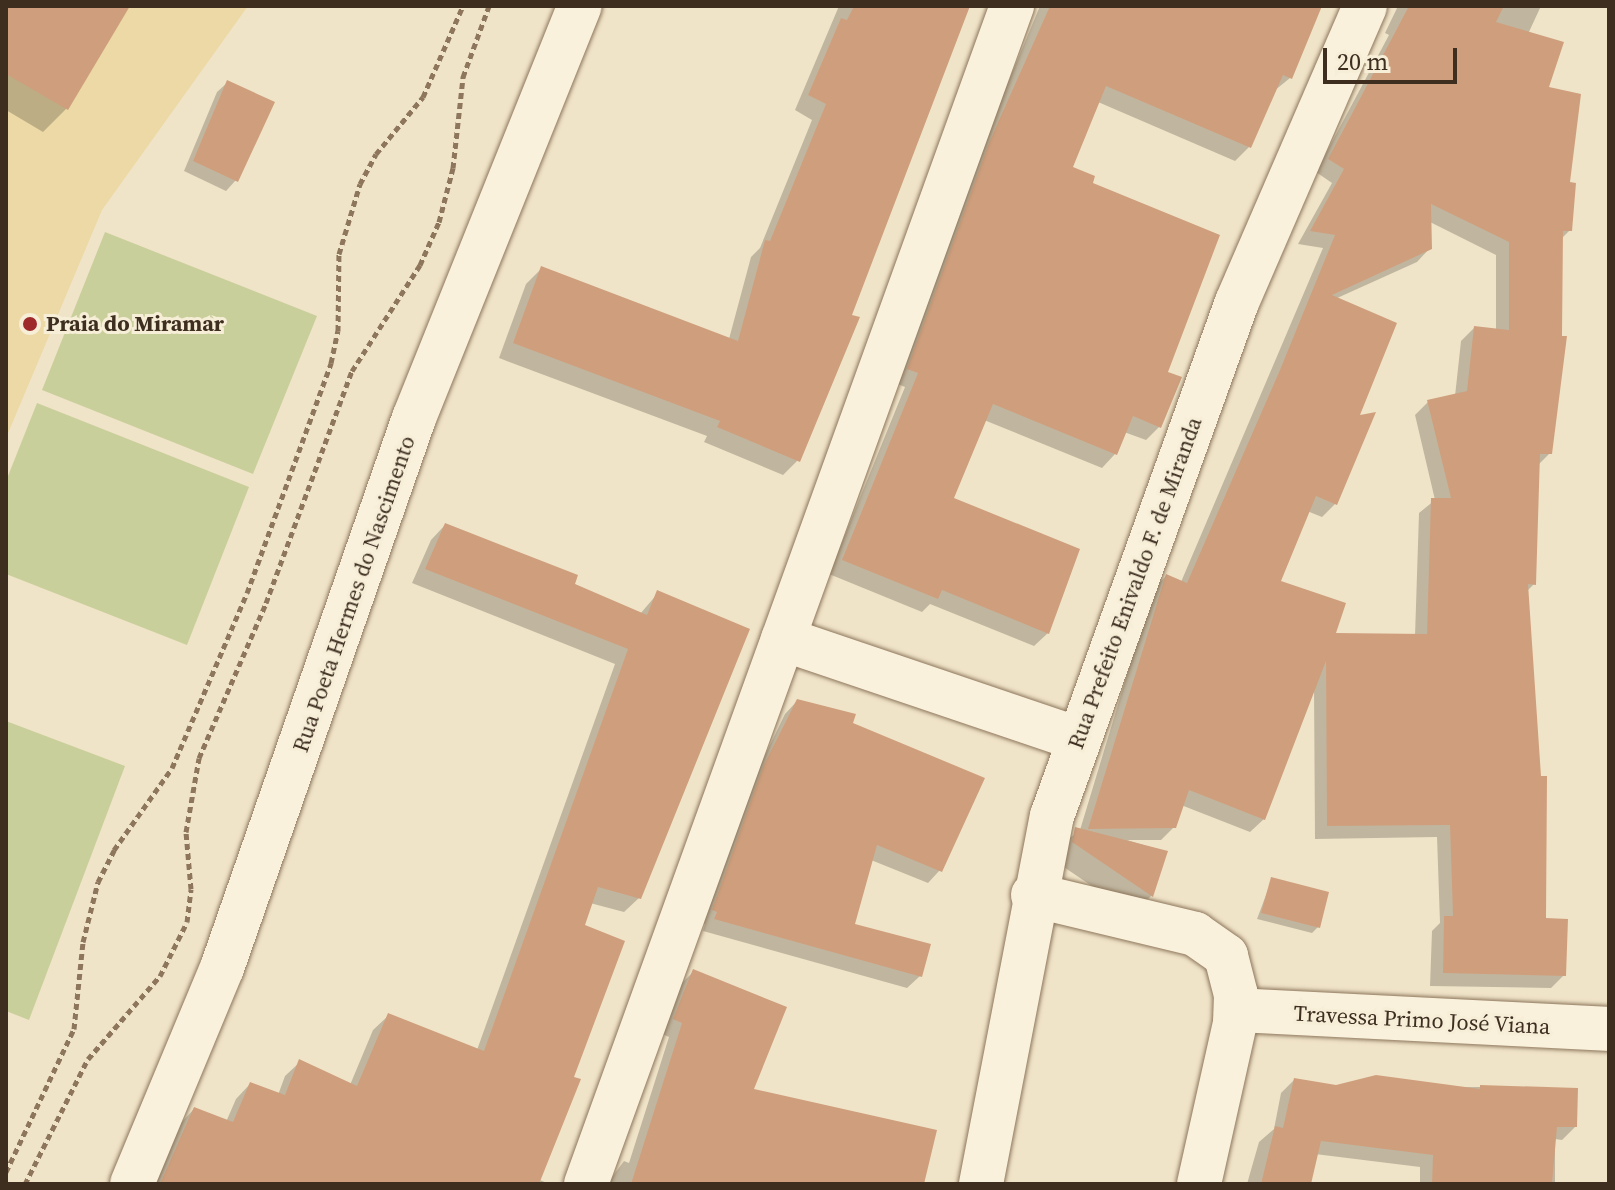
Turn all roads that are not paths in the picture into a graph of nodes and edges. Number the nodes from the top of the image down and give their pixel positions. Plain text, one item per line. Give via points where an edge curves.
1 (580, 6) edge
2 (1012, 6) edge
3 (1365, 6) edge
4 (783, 639) junction
5 (1078, 739) junction
6 (1033, 895) junction
7 (1236, 1010) junction
8 (1609, 1029) edge
9 (132, 1184) edge
10 (586, 1184) edge
11 (981, 1184) edge
12 (1199, 1184) edge

1 - 9 street, Rua Poeta Hermes do Nascimento via 414,418 238,925
2 - 4 street
3 - 5 street, Rua Prefeito Enivaldo F. de Miranda via 1237,302
4 - 5 street
4 - 10 street
5 - 6 street, Rua Prefeito Enivaldo F. de Miranda
6 - 7 street via 1195,934 1226,956
6 - 11 street, Rua Prefeito Enivaldo F. de Miranda
7 - 8 street, Travessa Primo José Viana
7 - 12 street

